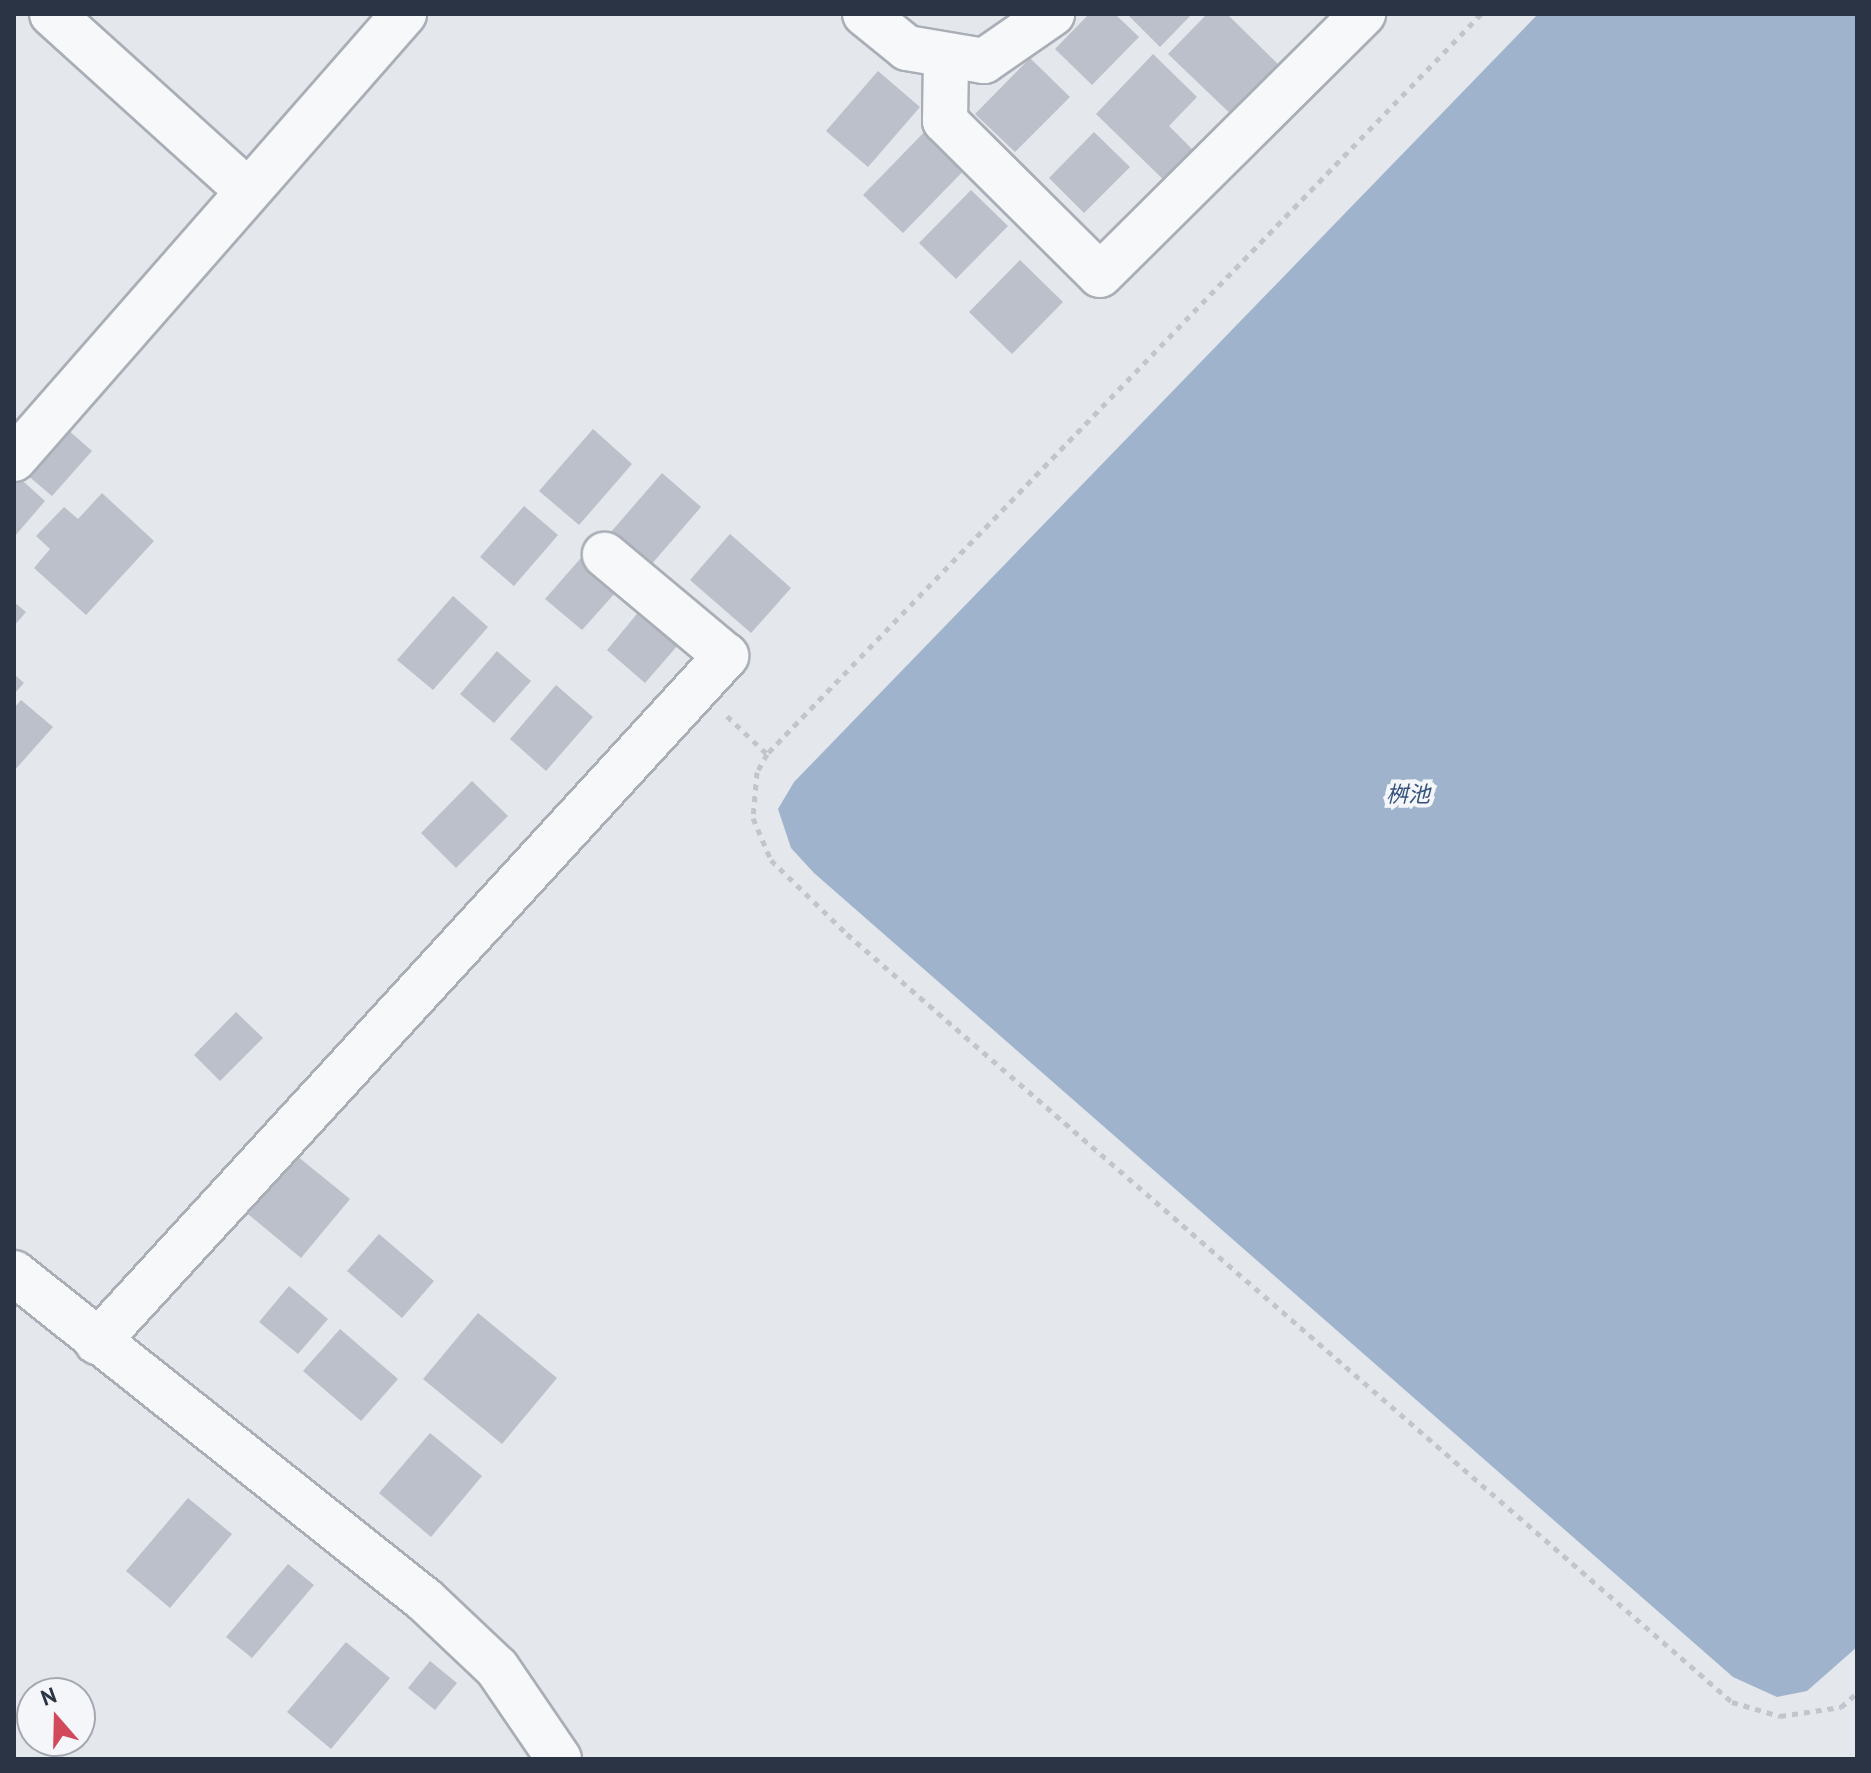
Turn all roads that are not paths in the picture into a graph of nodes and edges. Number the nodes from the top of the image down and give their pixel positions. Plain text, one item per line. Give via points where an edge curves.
1 (52, 14) edge
2 (404, 14) edge
3 (865, 14) edge
4 (1052, 14) edge
5 (1363, 14) edge
6 (946, 59) junction
7 (247, 190) junction
8 (14, 459) edge
9 (605, 555) dead end
10 (14, 1273) edge
11 (97, 1342) junction
12 (559, 1759) edge

1 - 7 street
2 - 7 street
3 - 6 street via 907,48
4 - 6 street via 984,61
5 - 6 street via 1100,275 945,121
7 - 8 street
9 - 11 street via 726,656
10 - 11 street
11 - 12 street via 425,1600 497,1668

